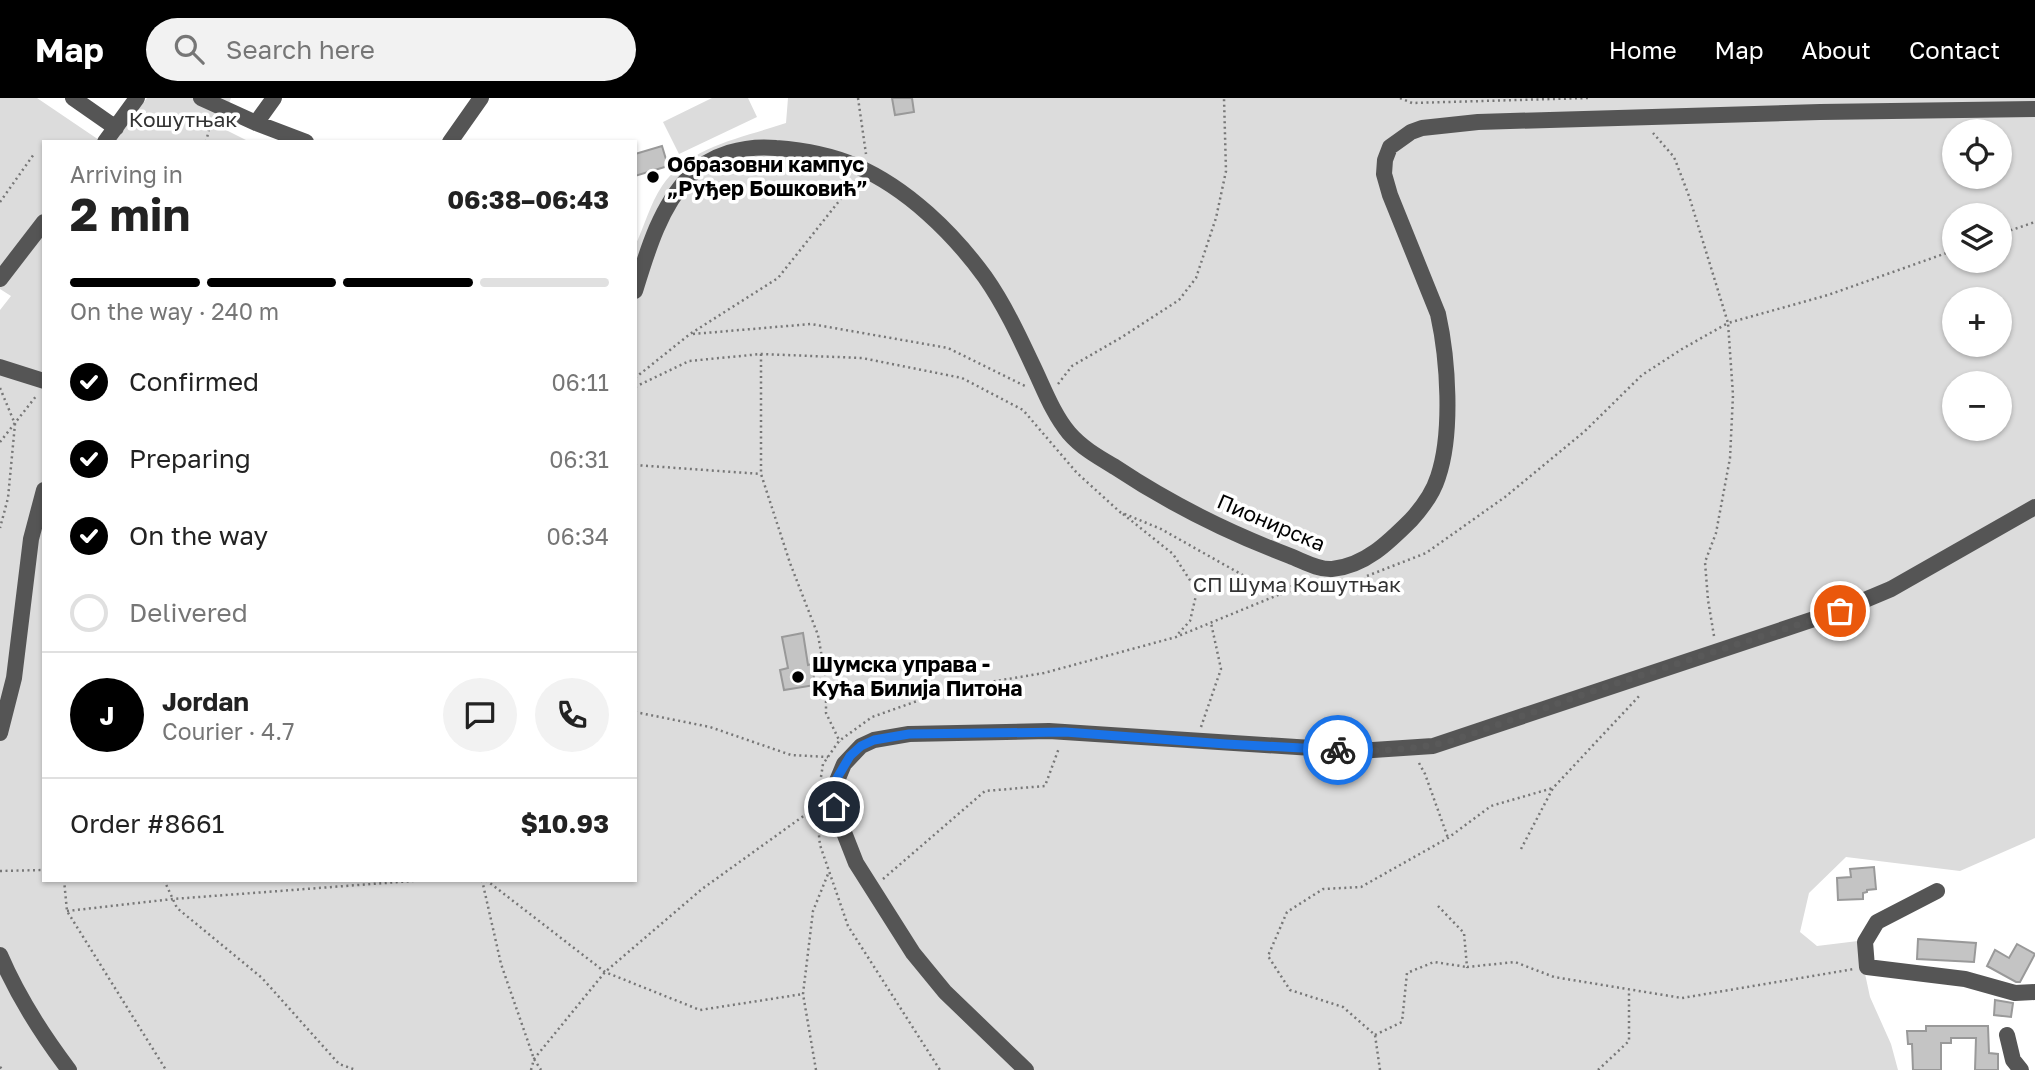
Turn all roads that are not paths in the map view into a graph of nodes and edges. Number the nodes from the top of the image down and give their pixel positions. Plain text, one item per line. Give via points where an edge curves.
1 (73, 98) edge
2 (137, 98) edge
3 (201, 98) edge
4 (274, 98) edge
5 (481, 98) edge
6 (2035, 109) edge
7 (256, 123) junction
8 (116, 128) junction
9 (107, 140) edge
10 (301, 140) edge
11 (451, 140) edge
12 (42, 225) edge
13 (0, 279) edge
14 (637, 284) edge
15 (0, 367) edge
16 (42, 380) edge
17 (42, 498) edge
18 (2035, 507) edge
19 (0, 733) edge
20 (1937, 891) dead end
21 (0, 955) edge
22 (2035, 992) edge
23 (2007, 1035) dead end
24 (69, 1070) edge
25 (1026, 1070) edge
26 (2021, 1070) edge

1 - 8 street
2 - 8 street
3 - 7 street
4 - 7 street
5 - 11 street
6 - 14 street, Пионирска via 1638,117 1445,125 1410,132 1390,147 1384,174 1438,314 1447,391 1442,464 1427,499 1389,542 1360,561 1331,569 1259,543 1152,491 1082,446 1048,398 985,277 920,207 864,169 821,154 768,147 727,153 706,163 673,196
7 - 10 street
8 - 9 street
12 - 13 street
15 - 16 street
17 - 19 street via 31,539 14,678
18 - 25 street via 1891,589 1840,611 1433,746 1358,751 1065,732 909,734 861,746 844,764 833,797 856,863 913,953 945,992
20 - 22 street via 1877,922 1865,942 1867,967 1965,979 2015,993
21 - 24 street via 31,1018
23 - 26 street via 2013,1060

